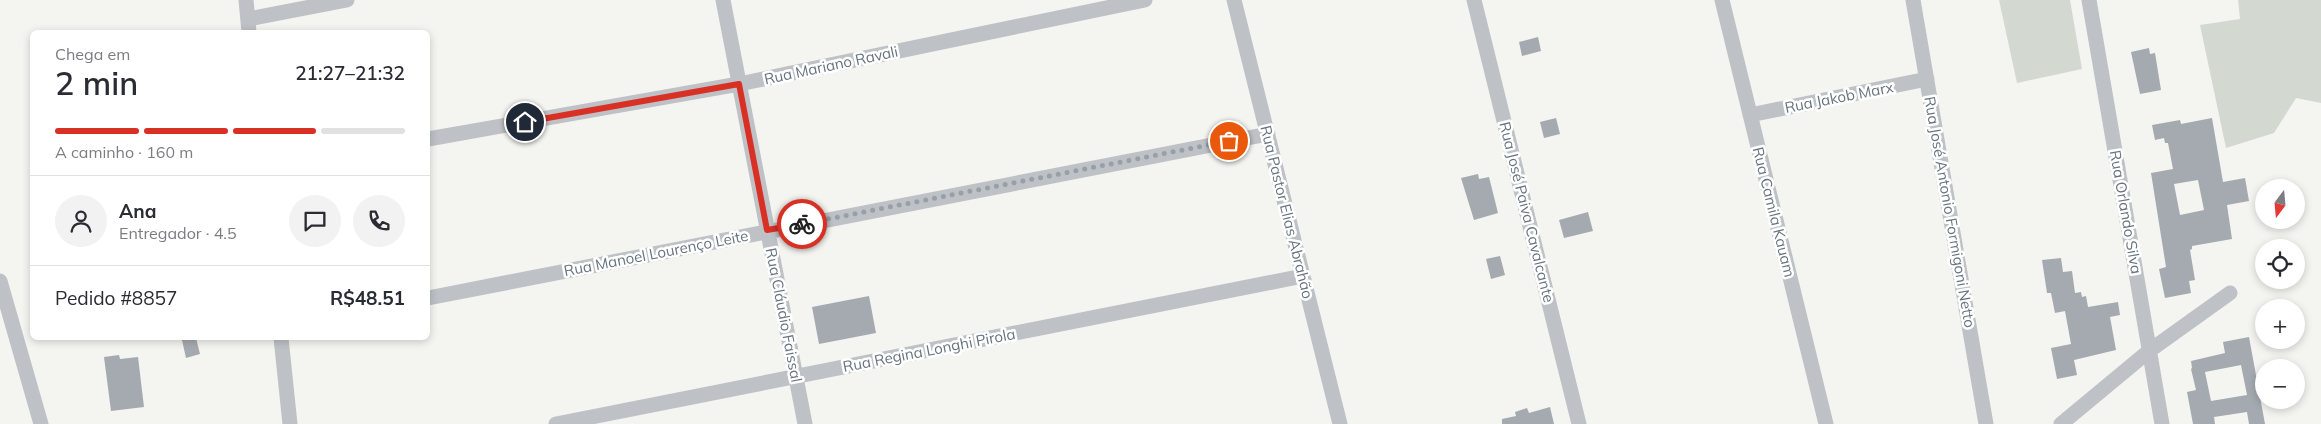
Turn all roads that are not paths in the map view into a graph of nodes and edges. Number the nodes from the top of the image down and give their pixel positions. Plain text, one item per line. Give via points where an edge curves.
1 (246, 0) edge
2 (347, 0) edge
3 (723, 0) edge
4 (1145, 0) edge
5 (1234, 0) edge
6 (1474, 0) edge
7 (1722, 0) edge
8 (1913, 0) edge
9 (2089, 0) edge
10 (248, 26) edge
11 (1927, 79) junction
12 (739, 84) junction
13 (1750, 115) junction
14 (1268, 134) junction
15 (430, 139) edge
16 (767, 230) junction
17 (1303, 276) junction
18 (0, 281) edge
19 (2230, 293) dead end
20 (430, 298) edge
21 (281, 340) edge
22 (2149, 351) junction
23 (795, 376) junction
24 (41, 424) edge
25 (290, 424) edge
26 (556, 424) edge
27 (805, 424) edge
28 (1340, 424) edge
29 (1579, 424) edge
30 (1826, 424) edge
31 (1986, 424) edge
32 (2062, 424) edge
33 (2162, 424) edge

1 - 10 street
2 - 10 street
3 - 12 street, Rua Cláudio Faissal
4 - 12 street, Rua Mariano Ravali
5 - 14 street, Rua Pastor Elias Abrahão
6 - 29 street, Rua José Paiva Cavalcante
7 - 13 street, Rua Camila Kauam
8 - 11 street, Rua José Antonio Formigoni Netto
9 - 22 street, Rua Orlando Silva
11 - 13 street, Rua Jakob Marx
11 - 31 street, Rua José Antonio Formigoni Netto
12 - 15 street, Rua Mariano Ravali
12 - 16 street, Rua Cláudio Faissal
13 - 30 street, Rua Camila Kauam
14 - 16 street, Rua Manoel Lourenço Leite
14 - 17 street, Rua Pastor Elias Abrahão
16 - 20 street, Rua Manoel Lourenço Leite
16 - 23 street, Rua Cláudio Faissal
17 - 23 street, Rua Regina Longhi Pirola
17 - 28 street, Rua Pastor Elias Abrahão
18 - 24 street
19 - 22 street
21 - 25 street
22 - 32 street
22 - 33 street, Rua Orlando Silva
23 - 26 street, Rua Regina Longhi Pirola
23 - 27 street, Rua Cláudio Faissal

